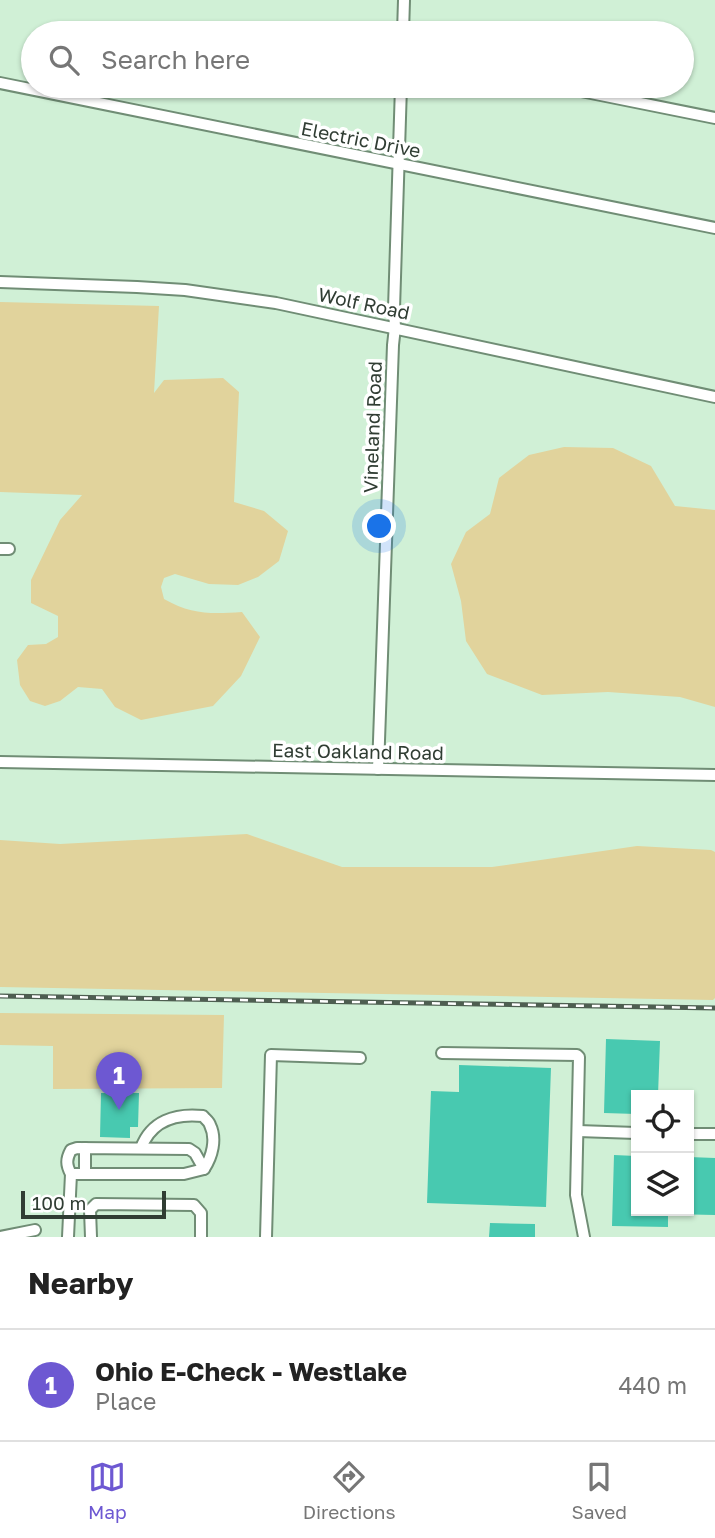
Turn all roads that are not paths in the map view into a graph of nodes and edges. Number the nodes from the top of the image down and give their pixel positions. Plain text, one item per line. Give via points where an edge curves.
1 (404, 0) edge
2 (403, 21) edge
3 (0, 83) edge
4 (21, 87) edge
5 (74, 98) edge
6 (401, 98) edge
7 (616, 98) edge
8 (715, 118) edge
9 (398, 164) junction
10 (715, 228) edge
11 (0, 282) edge
12 (395, 327) junction
13 (715, 397) edge
14 (0, 762) edge
15 (378, 769) junction
16 (715, 775) edge
17 (442, 1053) dead end
18 (360, 1058) dead end
19 (578, 1131) junction
20 (631, 1133) edge
21 (694, 1134) edge
22 (715, 1135) edge
23 (85, 1148) junction
24 (141, 1148) junction
25 (204, 1169) junction
26 (85, 1173) junction
27 (71, 1174) junction
28 (35, 1230) dead end
29 (586, 1236) edge
30 (0, 1237) edge
31 (68, 1237) edge
32 (90, 1237) edge
33 (201, 1237) edge
34 (265, 1237) edge
35 (572, 1237) edge

1 - 2 street
3 - 4 street, Electric Drive
5 - 9 street, Electric Drive
6 - 9 street, Vineland Road
7 - 8 street
9 - 10 street, Electric Drive
9 - 12 street, Vineland Road
11 - 12 street, Wolf Road via 230,295
12 - 13 street, Wolf Road
12 - 15 street, Vineland Road
14 - 15 street, East Oakland Road
15 - 16 street, East Oakland Road
17 - 19 street via 577,1055
18 - 34 street via 271,1055
19 - 20 street
19 - 29 street via 576,1195
21 - 22 street
23 - 24 street
23 - 26 street
23 - 27 street via 71,1150 67,1157
24 - 25 street via 188,1149
24 - 25 street via 154,1127 186,1114 202,1116 211,1125 213,1142
25 - 26 street via 184,1174
26 - 27 street
27 - 31 street
28 - 30 street
29 - 35 street
32 - 33 street via 90,1210 96,1204 108,1204 194,1205 201,1213

